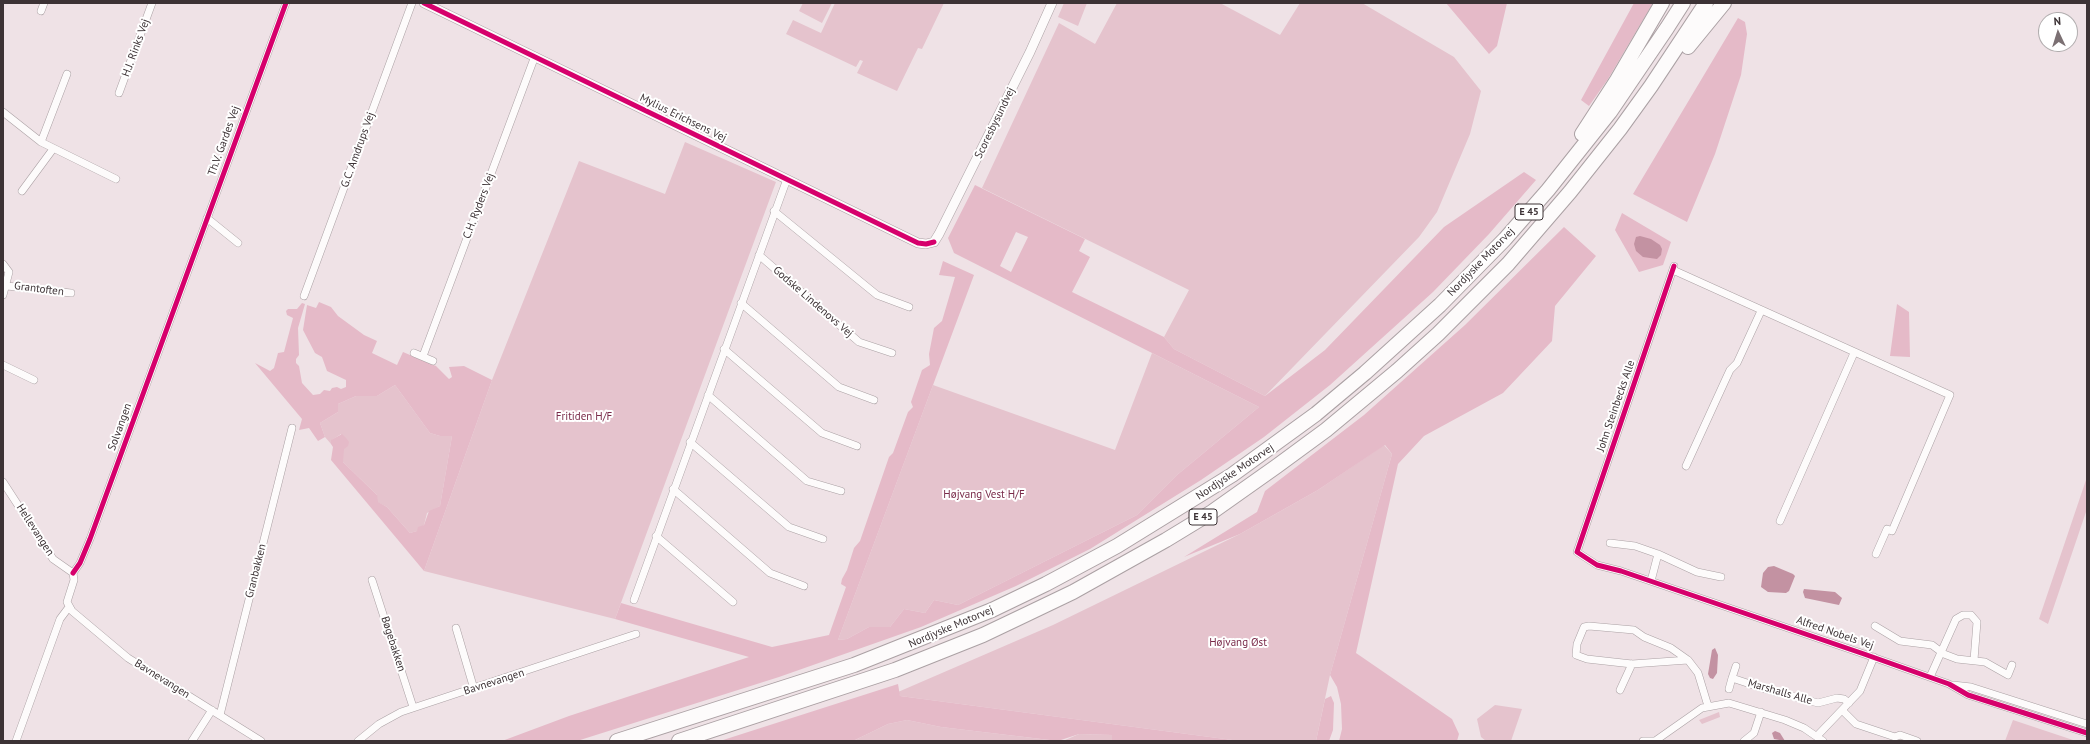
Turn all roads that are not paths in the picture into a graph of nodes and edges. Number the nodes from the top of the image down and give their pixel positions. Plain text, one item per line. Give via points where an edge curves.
1 (44, 3) edge
2 (152, 3) edge
3 (286, 3) edge
4 (412, 3) edge
5 (424, 3) edge
6 (1052, 3) edge
7 (1662, 3) edge
8 (1683, 3) edge
9 (1706, 3) edge
10 (1724, 3) edge
11 (41, 11) dead end
12 (535, 56) junction
13 (67, 74) dead end
14 (119, 93) dead end
15 (3, 112) edge
16 (1620, 129) junction
17 (41, 142) junction
18 (53, 148) junction
19 (116, 179) dead end
20 (787, 179) junction
21 (22, 191) dead end
22 (774, 211) junction
23 (207, 218) junction
24 (934, 242) joint
25 (238, 243) dead end
26 (758, 255) junction
27 (3, 264) edge
28 (7, 286) junction
29 (181, 286) joint
30 (71, 293) dead end
31 (3, 295) edge
32 (304, 296) dead end
33 (741, 303) junction
34 (909, 307) dead end
35 (1760, 311) junction
36 (724, 349) junction
37 (414, 353) dead end
38 (892, 353) dead end
39 (1854, 353) junction
40 (422, 356) junction
41 (433, 361) dead end
42 (3, 365) edge
43 (1365, 373) junction
44 (34, 380) dead end
45 (708, 395) junction
46 (874, 400) dead end
47 (292, 428) dead end
48 (690, 442) junction
49 (857, 446) dead end
50 (1686, 466) dead end
51 (3, 482) edge
52 (673, 489) junction
53 (841, 491) dead end
54 (1780, 522) dead end
55 (656, 536) junction
56 (823, 539) dead end
57 (1610, 543) dead end
58 (1578, 552) joint
59 (1658, 554) junction
60 (1876, 554) dead end
61 (73, 573) junction
62 (1721, 577) dead end
63 (372, 580) dead end
64 (1651, 582) junction
65 (804, 586) dead end
66 (634, 600) dead end
67 (733, 602) dead end
68 (69, 607) junction
69 (1875, 626) dead end
70 (456, 628) dead end
71 (636, 634) dead end
72 (1941, 651) junction
73 (1874, 657) junction
74 (1688, 660) junction
75 (1974, 660) junction
76 (1632, 664) junction
77 (2012, 665) dead end
78 (1736, 666) dead end
79 (1930, 677) junction
80 (1732, 678) junction
81 (1949, 684) junction
82 (474, 688) junction
83 (1620, 690) dead end
84 (1729, 690) dead end
85 (1849, 703) junction
86 (1708, 706) junction
87 (413, 707) junction
88 (212, 710) junction
89 (1842, 710) junction
90 (1761, 712) junction
91 (220, 715) junction
92 (2087, 724) edge
93 (2087, 733) edge
94 (1820, 738) edge
95 (16, 741) edge
96 (192, 741) edge
97 (261, 741) edge
98 (358, 741) edge
99 (617, 741) edge
100 (679, 741) edge
101 (1643, 741) edge
102 (1744, 741) edge
103 (1917, 741) edge

1 - 11 street
2 - 14 street, H.J. Rinks Vej
3 - 23 street, Th.V. Gardes Vej
4 - 32 street, G.C. Amdrups Vej
5 - 12 street, Mylius Erichsens Vej
6 - 24 street, Scoresbysundvej
7 - 43 highway via 1582,134 1543,184 1482,252
8 - 43 highway, Nordjyske Motorvej / E 45 via 1610,112 1548,190 1505,239 1440,305
9 - 16 highway, Nordjyske Motorvej / E 45 via 1656,80
10 - 16 highway
12 - 20 street, Mylius Erichsens Vej
12 - 40 street, C.H. Ryders Vej
13 - 17 street
15 - 17 street
16 - 100 highway, Nordjyske Motorvej / E 45 via 1508,264 1438,334 1326,430 1212,512 1120,567 983,635 850,686
17 - 18 street
18 - 19 street
18 - 21 street
20 - 22 street
20 - 24 street, Mylius Erichsens Vej via 918,243
22 - 26 street
22 - 34 street via 876,295
23 - 25 street
23 - 29 street, Th.V. Gardes Vej
26 - 33 street
26 - 38 street, Godske Lindenovs Vej via 859,342
27 - 28 street via 9,272
28 - 30 street, Grantoften
28 - 31 street
29 - 61 street, Solvangen via 90,539
33 - 36 street
33 - 46 street via 839,387
35 - 39 street, John Steinbecks Alle
35 - 50 street via 1738,363 1730,370
35 - 58 street, John Steinbecks Alle via 1674,268
36 - 45 street
36 - 49 street via 822,433
37 - 40 street
39 - 54 street
39 - 60 street, John Steinbecks Alle via 1950,395 1892,531 1887,529
40 - 41 street
42 - 44 street
43 - 99 highway, Nordjyske Motorvej / E 45 via 1316,414 1232,475 1117,546 1046,584 964,622 873,658
45 - 48 street
45 - 53 street via 807,480
47 - 91 street, Granbakken
48 - 52 street
48 - 56 street via 790,527
51 - 61 street, Hellevangen via 53,559
52 - 55 street
52 - 65 street via 770,573
55 - 66 street
55 - 67 street
57 - 59 street via 1635,546
58 - 64 street, Alfred Nobels Vej via 1597,565
59 - 62 street via 1697,572
59 - 64 street
61 - 68 street, Solvangen via 74,580 68,597
63 - 87 street, Bøgebakken
64 - 73 street, Alfred Nobels Vej
68 - 88 street, Bavnevangen via 128,658
68 - 95 street, Solvangen via 60,619
69 - 72 street via 1900,641 1932,645
70 - 82 street
71 - 82 street, Bavnevangen
72 - 75 street via 1957,659
72 - 75 street via 1956,619 1963,615 1971,615 1975,617 1978,626
72 - 79 street
73 - 79 street, Alfred Nobels Vej
73 - 85 street via 1866,681
74 - 76 street
74 - 76 street via 1671,648 1634,630 1584,627 1577,644 1576,655 1587,659
74 - 86 street via 1698,673
75 - 77 street via 1985,662 2008,675
76 - 83 street
78 - 80 street, Marshalls Alle
79 - 81 street, Alfred Nobels Vej
80 - 84 street, Marshalls Alle
80 - 85 street, Marshalls Alle via 1818,703 1837,698
81 - 92 street, Alfred Nobels Vej via 1971,687
81 - 93 street, Alfred Nobels Vej via 1968,695
82 - 87 street, Bavnevangen
85 - 89 street
86 - 90 street via 1729,703
86 - 101 street via 1655,741
87 - 98 street, Bavnevangen via 390,717
88 - 91 street, Bavnevangen
88 - 96 street
89 - 94 street
89 - 103 street via 1856,724 1895,737 1900,735
90 - 94 street via 1804,728
90 - 102 street via 1754,733
91 - 97 street, Bavnevangen

